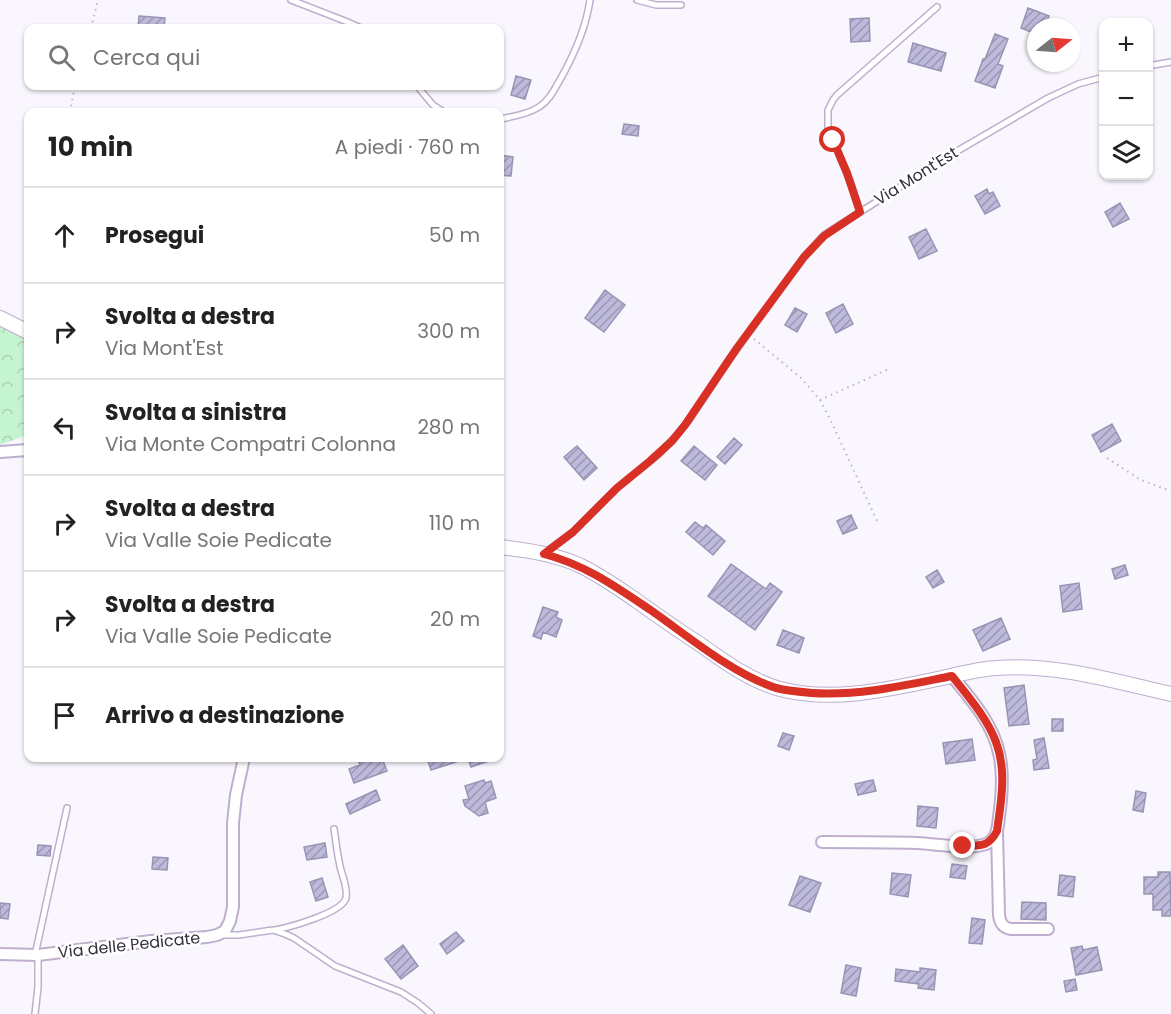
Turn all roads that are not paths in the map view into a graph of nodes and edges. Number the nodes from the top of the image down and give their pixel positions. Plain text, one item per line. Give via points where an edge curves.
1 (291, 0) edge
2 (590, 0) edge
3 (637, 0) edge
4 (681, 6) dead end
5 (937, 7) dead end
6 (352, 24) edge
7 (1171, 62) edge
8 (1153, 65) edge
9 (1099, 78) edge
10 (420, 90) edge
11 (438, 108) edge
12 (504, 118) edge
13 (860, 212) junction
14 (0, 318) edge
15 (24, 330) edge
16 (24, 450) edge
17 (0, 452) edge
18 (504, 548) edge
19 (544, 554) junction
20 (952, 676) junction
21 (1171, 694) edge
22 (243, 762) edge
23 (67, 808) dead end
24 (334, 829) dead end
25 (997, 831) junction
26 (822, 842) dead end
27 (1048, 929) dead end
28 (273, 930) junction
29 (217, 935) junction
30 (0, 954) edge
31 (36, 955) junction
32 (35, 1014) edge
33 (430, 1014) edge

1 - 6 lane
2 - 12 lane via 579,44 552,95 534,109
3 - 4 lane
5 - 13 lane via 829,105 828,128
7 - 8 lane
9 - 13 lane, Via Mont'Est via 1055,94
10 - 11 lane
13 - 19 lane, Via Mont'Est via 812,247 672,441
14 - 15 street
16 - 17 street
18 - 19 street
19 - 20 street via 602,577 726,662 776,687 811,693 856,693
20 - 21 street via 997,668 1038,669
20 - 25 street via 985,720 998,748 1002,788
22 - 29 street, Via delle Pedicate via 232,823 233,911 227,928
23 - 31 lane
24 - 28 lane via 345,886 344,902 324,914
25 - 26 street via 985,844 963,846
25 - 27 street via 1001,923 1011,930
28 - 29 lane
28 - 33 lane via 294,938 340,969 401,992
29 - 31 street, Via delle Pedicate
30 - 31 street, Via delle Pedicate
31 - 32 lane

